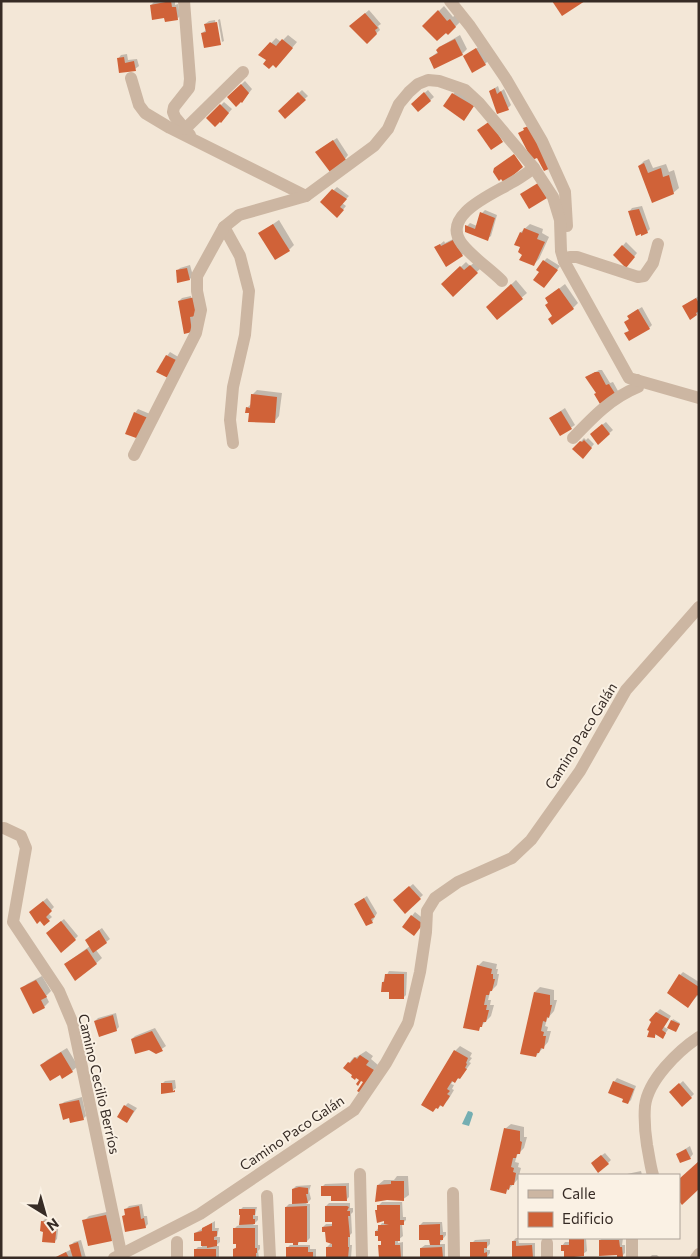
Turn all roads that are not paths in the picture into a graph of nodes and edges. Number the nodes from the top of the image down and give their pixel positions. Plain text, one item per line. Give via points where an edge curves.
1 (184, 1) edge
2 (450, 1) edge
3 (243, 72) dead end
4 (131, 78) dead end
5 (188, 134) junction
6 (534, 168) junction
7 (306, 196) junction
8 (224, 227) junction
9 (658, 244) dead end
10 (563, 256) junction
11 (502, 281) dead end
12 (637, 380) junction
13 (699, 398) edge
14 (573, 438) dead end
15 (233, 443) dead end
16 (134, 455) dead end
17 (699, 607) edge
18 (4, 828) dead end
19 (699, 1037) edge
20 (360, 1174) dead end
21 (653, 1174) edge
22 (453, 1193) dead end
23 (267, 1196) dead end
24 (632, 1239) edge
25 (177, 1242) dead end
26 (547, 1243) dead end
27 (699, 1254) edge
28 (118, 1256) edge
29 (177, 1258) edge
30 (270, 1258) edge
31 (362, 1258) edge
32 (454, 1258) edge
33 (547, 1258) edge
34 (632, 1258) edge
35 (696, 1258) edge

1 - 5 street via 190,79 189,88 173,112
2 - 10 street via 506,79 556,169 565,192 569,242
3 - 5 street
4 - 5 street via 139,105 145,113
5 - 7 street
6 - 7 street via 465,90 428,80 408,92 388,129 374,146
6 - 10 street via 554,197
6 - 11 street via 467,210 460,219 457,230 462,243
7 - 8 street via 239,215
8 - 15 street via 240,256 248,292 245,335 233,387 230,420
8 - 16 street via 197,276 201,310 196,333
9 - 10 street via 653,263 644,276 638,277 577,257
10 - 12 street via 629,378
12 - 13 street
12 - 14 street via 638,387 608,403
17 - 28 street, Camino Paco Galán via 626,690 580,771 530,840 512,858 458,882 435,898 427,911 420,972 408,1023 354,1110 200,1214
18 - 28 street, Camino Cecilio Berríos via 21,836 26,848 13,922 60,991 73,1024
19 - 21 street via 665,1067 645,1104 645,1132
20 - 31 street
22 - 32 street
23 - 30 street
24 - 34 street
25 - 29 street
26 - 33 street
27 - 35 street

